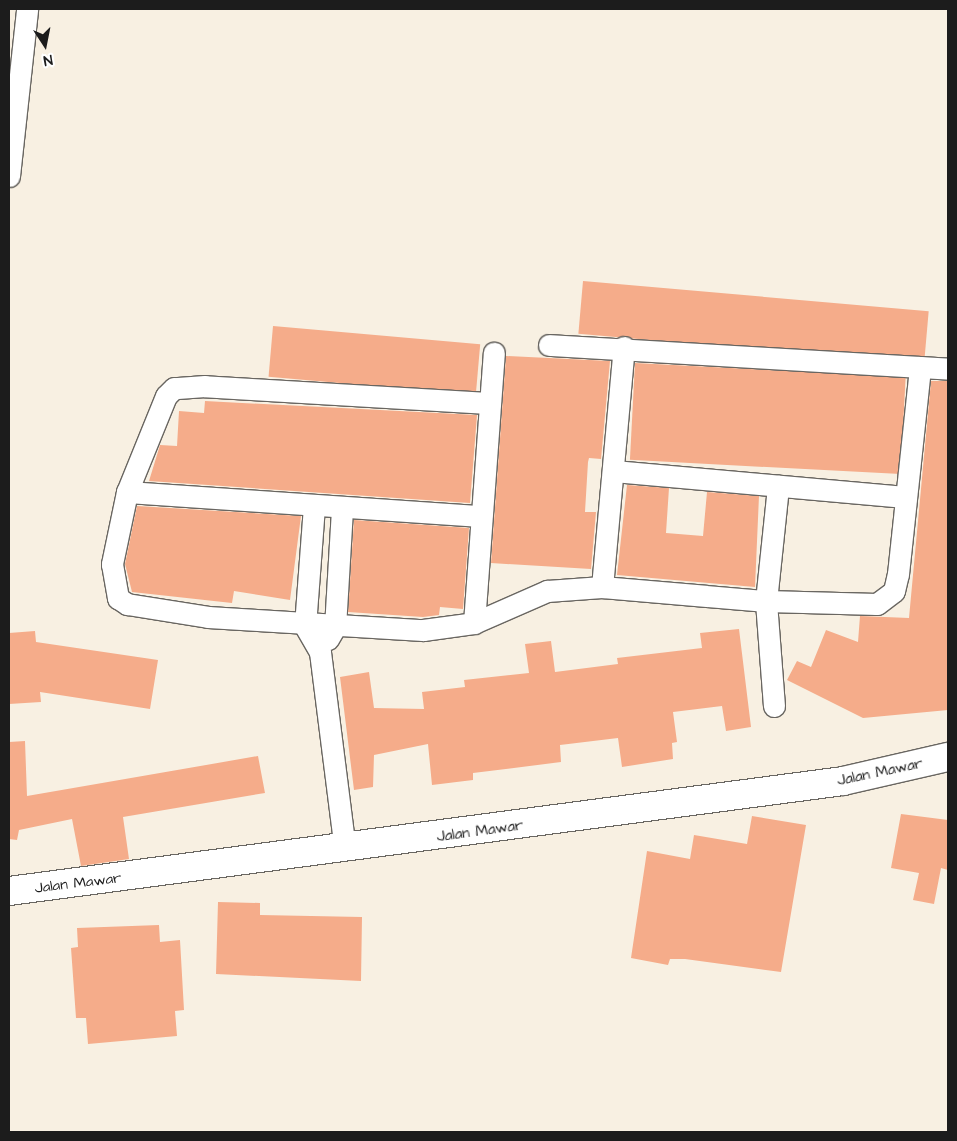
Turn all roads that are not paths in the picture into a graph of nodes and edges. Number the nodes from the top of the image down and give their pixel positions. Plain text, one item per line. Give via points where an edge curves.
1 (27, 9) edge
2 (10, 165) edge
3 (549, 345) dead end
4 (624, 347) junction
5 (494, 353) dead end
6 (920, 367) junction
7 (948, 369) edge
8 (488, 403) junction
9 (613, 471) junction
10 (778, 486) junction
11 (127, 492) junction
12 (906, 497) junction
13 (314, 506) junction
14 (342, 509) junction
15 (480, 516) junction
16 (602, 586) junction
17 (766, 601) junction
18 (474, 623) junction
19 (305, 626) junction
20 (336, 627) junction
21 (320, 652) junction
22 (774, 706) dead end
23 (948, 757) edge
24 (346, 849) junction
25 (9, 891) edge

1 - 2 street
3 - 4 street
4 - 6 street
4 - 9 street
5 - 8 street
6 - 7 street
6 - 12 street
8 - 11 street via 174,388 166,396
8 - 15 street
9 - 10 street
9 - 16 street
10 - 12 street
10 - 17 street
11 - 13 street
11 - 19 street via 112,564 118,598 127,604 208,617
12 - 17 street via 898,574 887,600 877,604
13 - 14 street
13 - 19 street
14 - 15 street
14 - 20 street
15 - 18 street
16 - 17 street
16 - 18 street via 547,591
17 - 22 street
18 - 20 street via 423,630
19 - 20 street
19 - 21 street
20 - 21 street
21 - 24 street
23 - 24 street, Jalan Mawar via 844,781
24 - 25 street, Jalan Mawar

